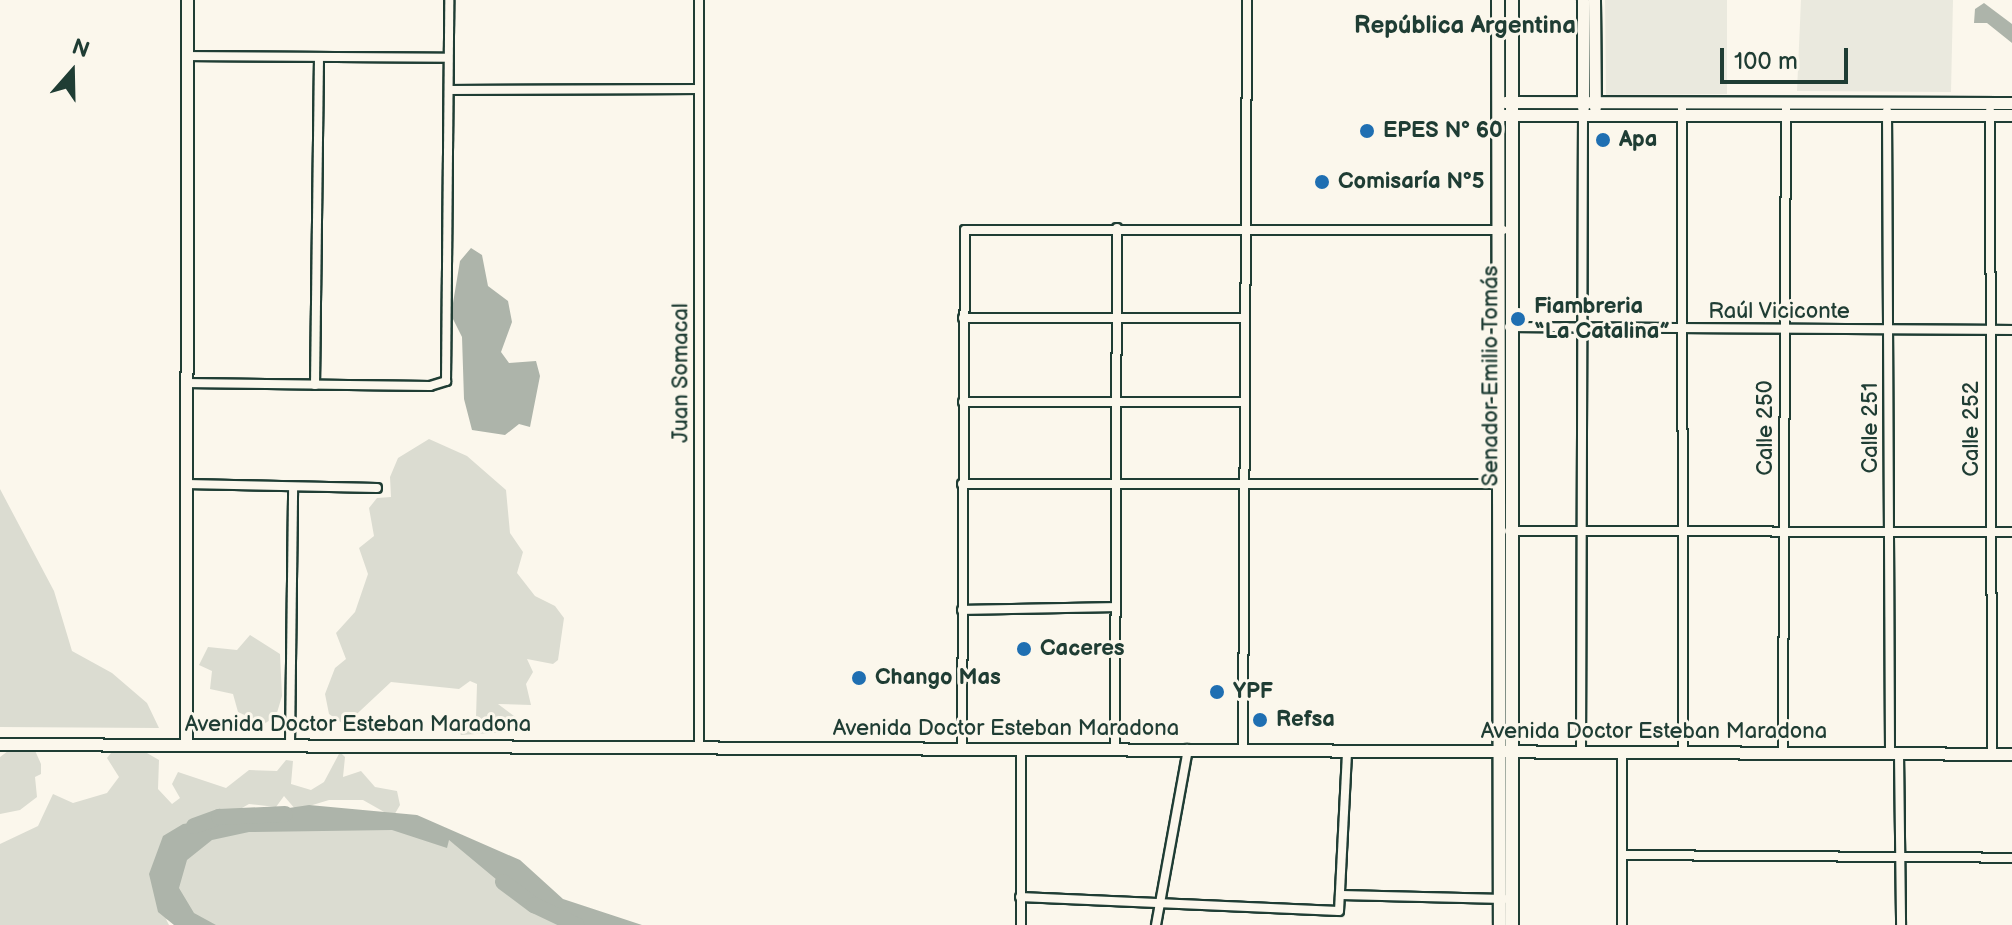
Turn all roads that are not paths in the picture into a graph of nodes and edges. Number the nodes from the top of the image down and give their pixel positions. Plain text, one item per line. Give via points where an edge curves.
1 (187, 0) edge
2 (449, 0) edge
3 (699, 0) edge
4 (1247, 0) edge
5 (1498, 0) edge
6 (1512, 0) edge
7 (1583, 0) edge
8 (1594, 0) edge
9 (186, 56) junction
10 (319, 57) junction
11 (446, 58) junction
12 (698, 89) junction
13 (449, 90) junction
14 (2012, 103) edge
15 (1512, 108) junction
16 (1682, 108) junction
17 (1887, 108) junction
18 (1498, 109) junction
19 (1589, 109) junction
20 (1786, 109) junction
21 (1990, 109) junction
22 (2012, 115) edge
23 (1117, 228) junction
24 (1246, 229) junction
25 (1497, 230) junction
26 (1511, 230) junction
27 (963, 318) junction
28 (1244, 318) junction
29 (1116, 320) junction
30 (1504, 327) junction
31 (1580, 329) junction
32 (1683, 329) junction
33 (1785, 330) junction
34 (1888, 330) junction
35 (1989, 330) junction
36 (2012, 330) edge
37 (185, 383) junction
38 (315, 385) junction
39 (963, 402) junction
40 (1244, 402) junction
41 (1116, 403) junction
42 (186, 484) junction
43 (962, 484) junction
44 (1115, 484) junction
45 (1499, 484) junction
46 (1244, 485) junction
47 (377, 488) dead end
48 (293, 490) junction
49 (1579, 530) junction
50 (1505, 531) junction
51 (1683, 531) junction
52 (1784, 531) junction
53 (1889, 531) junction
54 (1991, 532) junction
55 (2012, 532) edge
56 (1115, 607) junction
57 (962, 610) junction
58 (0, 744) edge
59 (186, 744) junction
60 (290, 744) junction
61 (699, 747) junction
62 (962, 749) junction
63 (1021, 749) junction
64 (1188, 749) junction
65 (1115, 750) junction
66 (1243, 750) junction
67 (1347, 751) junction
68 (1508, 752) junction
69 (1581, 752) junction
70 (1622, 752) junction
71 (1683, 753) junction
72 (1783, 753) junction
73 (1894, 754) junction
74 (1992, 754) junction
75 (2012, 754) edge
76 (1622, 855) junction
77 (1900, 857) junction
78 (2012, 858) edge
79 (1341, 895) junction
80 (1020, 897) junction
81 (1506, 899) junction
82 (1163, 900) junction
83 (1021, 925) edge
84 (1156, 925) edge
85 (1500, 925) edge
86 (1512, 925) edge
87 (1622, 925) edge
88 (1901, 925) edge

1 - 9 main road
2 - 11 street
3 - 12 street, Juan Somacal
4 - 24 street
5 - 18 main road, Senador Emilio Tomás
6 - 15 main road, Senador Emilio Tomás
7 - 19 main road
8 - 19 main road
9 - 10 street
9 - 37 main road
10 - 11 street
10 - 38 street
11 - 13 street
12 - 13 street
12 - 61 street, Juan Somacal
13 - 38 street via 446,381 430,386
14 - 21 main road
15 - 18 main road
15 - 19 main road
15 - 26 main road, Senador Emilio Tomás
16 - 19 main road
16 - 20 main road
16 - 32 street
17 - 20 main road
17 - 21 main road
17 - 34 street, Calle 251
18 - 25 main road, Senador Emilio Tomás
19 - 31 street
20 - 33 street, Calle 250
21 - 22 main road
21 - 35 street, Calle 252
23 - 24 street
23 - 27 street via 965,230
23 - 29 street
24 - 25 street
24 - 28 street
25 - 26 street
25 - 30 main road, Senador Emilio Tomás
26 - 30 main road, Senador Emilio Tomás
27 - 29 street
27 - 39 street
28 - 29 street
28 - 40 street
29 - 41 street
30 - 31 street, Raúl Viciconte
30 - 45 main road, Senador Emilio Tomás
30 - 50 main road, Senador Emilio Tomás
31 - 32 street, Raúl Viciconte
31 - 49 street
32 - 33 street, Raúl Viciconte
32 - 51 street
33 - 34 street, Raúl Viciconte
33 - 52 street, Calle 250
34 - 35 street, Raúl Viciconte
34 - 53 street, Calle 251
35 - 36 street, Raúl Viciconte
35 - 54 street, Calle 252
37 - 38 street
37 - 42 main road
39 - 41 street
39 - 43 street
40 - 41 street
40 - 46 street
41 - 44 street
42 - 48 street
42 - 59 main road
43 - 44 street
43 - 57 street
44 - 46 street
44 - 56 street
45 - 46 street
45 - 50 main road, Senador Emilio Tomás
46 - 66 street
47 - 48 street
48 - 60 street
49 - 50 street
49 - 51 street
49 - 69 street
50 - 68 main road, Senador Emilio Tomás
51 - 52 street
51 - 71 street
52 - 53 street
52 - 72 street, Calle 250
53 - 54 street
53 - 73 street, Calle 251
54 - 55 street
54 - 74 street, Calle 252
56 - 57 street
56 - 65 street
57 - 62 street
58 - 59 main road, Avenida Doctor Esteban Maradona
59 - 60 main road, Avenida Doctor Esteban Maradona
60 - 61 main road, Avenida Doctor Esteban Maradona
61 - 62 main road, Avenida Doctor Esteban Maradona
62 - 63 main road, Avenida Doctor Esteban Maradona
63 - 65 main road, Avenida Doctor Esteban Maradona
63 - 80 street
64 - 65 main road, Avenida Doctor Esteban Maradona
64 - 66 main road, Avenida Doctor Esteban Maradona
64 - 82 street
66 - 67 main road, Avenida Doctor Esteban Maradona
67 - 68 main road, Avenida Doctor Esteban Maradona
67 - 79 street
68 - 69 main road, Avenida Doctor Esteban Maradona
68 - 81 main road, Senador Emilio Tomás
69 - 70 main road, Avenida Doctor Esteban Maradona
70 - 71 main road, Avenida Doctor Esteban Maradona
70 - 76 street
71 - 72 main road, Avenida Doctor Esteban Maradona
72 - 73 main road, Avenida Doctor Esteban Maradona
73 - 74 main road, Avenida Doctor Esteban Maradona
73 - 77 street, Calle 251
74 - 75 main road, Avenida Doctor Esteban Maradona
76 - 77 street
76 - 87 street
77 - 78 street
77 - 88 street, Calle 251
79 - 81 street
79 - 82 street via 1339,911
80 - 82 street
80 - 83 street
81 - 85 main road
81 - 86 main road
82 - 84 street

